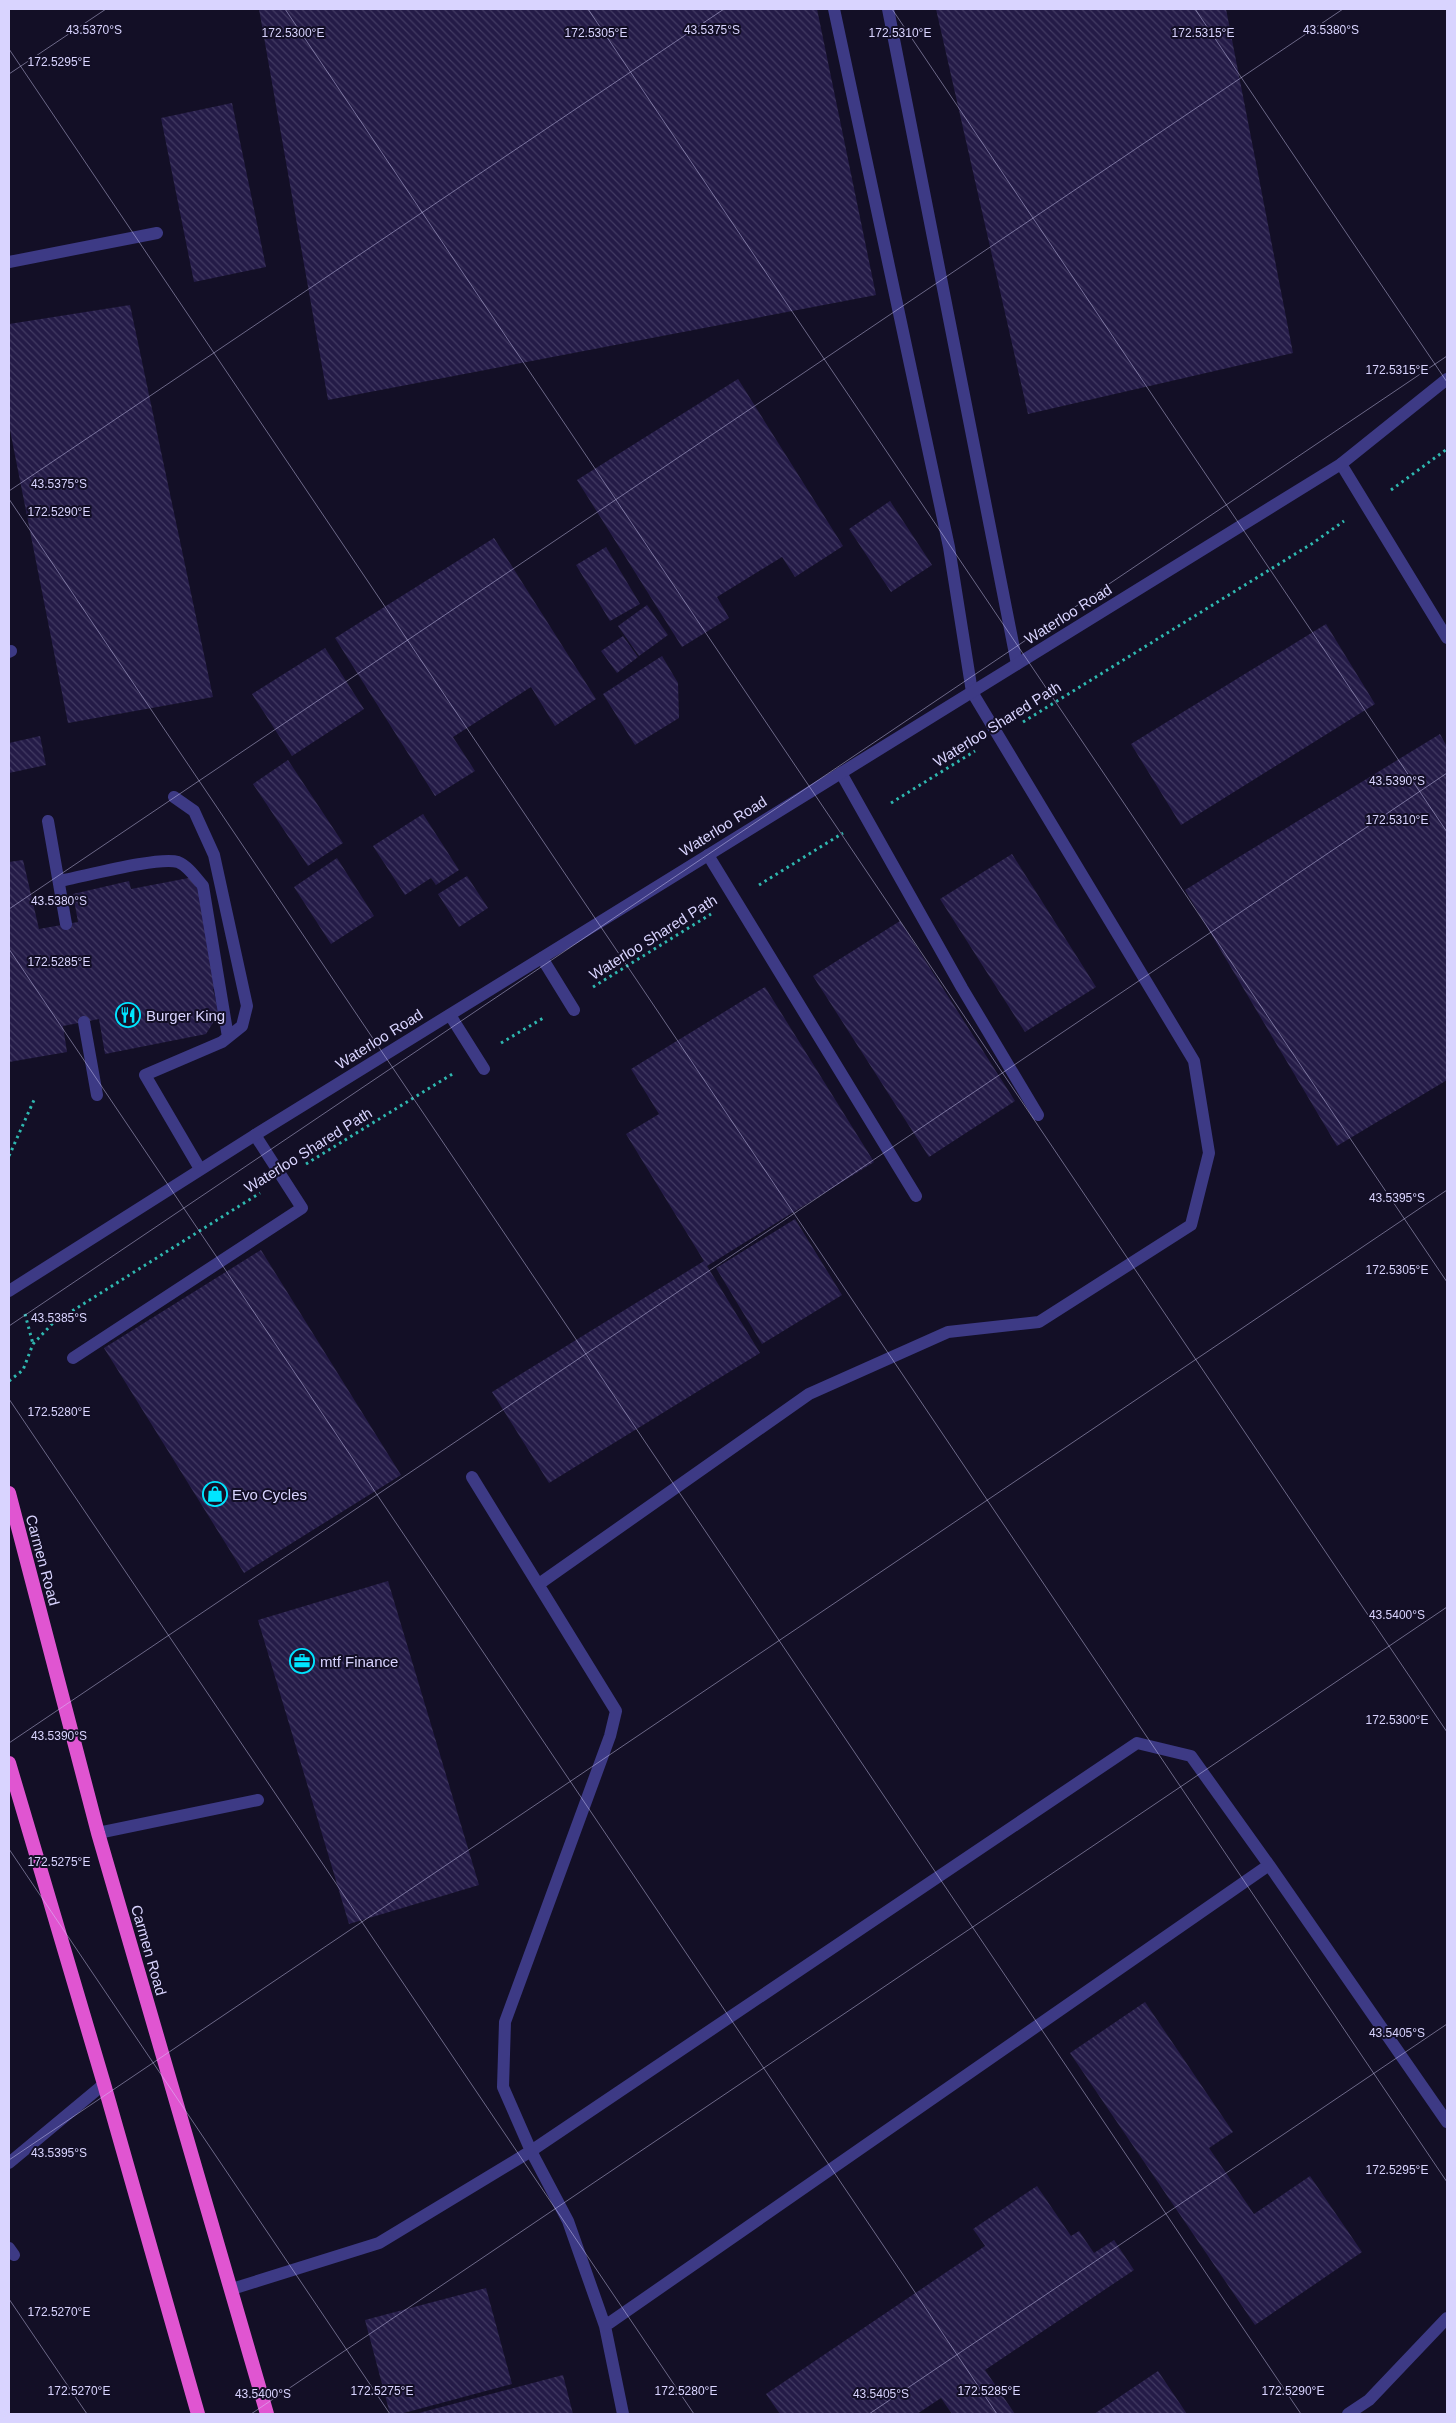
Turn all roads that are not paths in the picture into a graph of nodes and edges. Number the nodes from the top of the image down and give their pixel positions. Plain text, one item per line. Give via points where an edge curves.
1 (834, 9) edge
2 (888, 9) edge
3 (157, 233) dead end
4 (9, 262) edge
5 (1447, 379) edge
6 (1342, 464) junction
7 (1447, 638) edge
8 (1017, 664) junction
9 (972, 692) junction
10 (842, 772) junction
11 (174, 797) dead end
12 (48, 821) dead end
13 (708, 855) junction
14 (59, 881) junction
15 (66, 924) dead end
16 (542, 958) junction
17 (572, 1006) road end
18 (450, 1015) junction
19 (84, 1022) dead end
20 (228, 1037) junction
21 (480, 1064) road end
22 (98, 1095) dead end
23 (1038, 1116) dead end
24 (255, 1134) junction
25 (200, 1169) junction
26 (916, 1196) dead end
27 (9, 1291) edge
28 (73, 1358) dead end
29 (472, 1477) dead end
30 (9, 1492) edge
31 (539, 1584) junction
32 (9, 1763) edge
33 (258, 1800) dead end
34 (98, 1833) junction
35 (1269, 1865) junction
36 (104, 2084) junction
37 (1447, 2122) edge
38 (531, 2151) junction
39 (9, 2164) edge
40 (232, 2289) junction
41 (1447, 2318) edge
42 (605, 2326) junction
43 (198, 2414) edge
44 (268, 2414) edge
45 (623, 2414) edge
46 (1348, 2414) edge

1 - 9 street via 949,547
2 - 8 street
3 - 4 street
5 - 6 street, Waterloo Road
6 - 7 street
6 - 8 street, Waterloo Road
8 - 9 street, Waterloo Road
9 - 10 street, Waterloo Road
9 - 31 street via 1194,1061 1209,1153 1191,1225 1039,1322 948,1332 809,1394
10 - 13 street, Waterloo Road
10 - 23 street via 962,988
11 - 20 street via 194,811 214,854 247,1006 242,1026
12 - 14 street
13 - 16 street, Waterloo Road
13 - 26 street
14 - 15 street
14 - 20 street via 158,862 177,862 187,869 203,886
16 - 17 street
16 - 18 street, Waterloo Road
18 - 21 street
18 - 24 street, Waterloo Road
19 - 22 street
20 - 25 street via 145,1075
24 - 25 street, Waterloo Road
24 - 28 street via 302,1208
25 - 27 street, Waterloo Road
29 - 31 street
30 - 34 highway, Carmen Road
31 - 38 street via 616,1716 506,2022 503,2087
32 - 36 highway
33 - 34 street
34 - 40 highway, Carmen Road
35 - 37 street
35 - 38 street via 1191,1756 1137,1743
35 - 42 street
36 - 39 street
36 - 43 highway
38 - 40 street via 379,2243
38 - 42 street via 568,2221
40 - 44 highway, Carmen Road
41 - 46 street via 1369,2400
42 - 45 street

